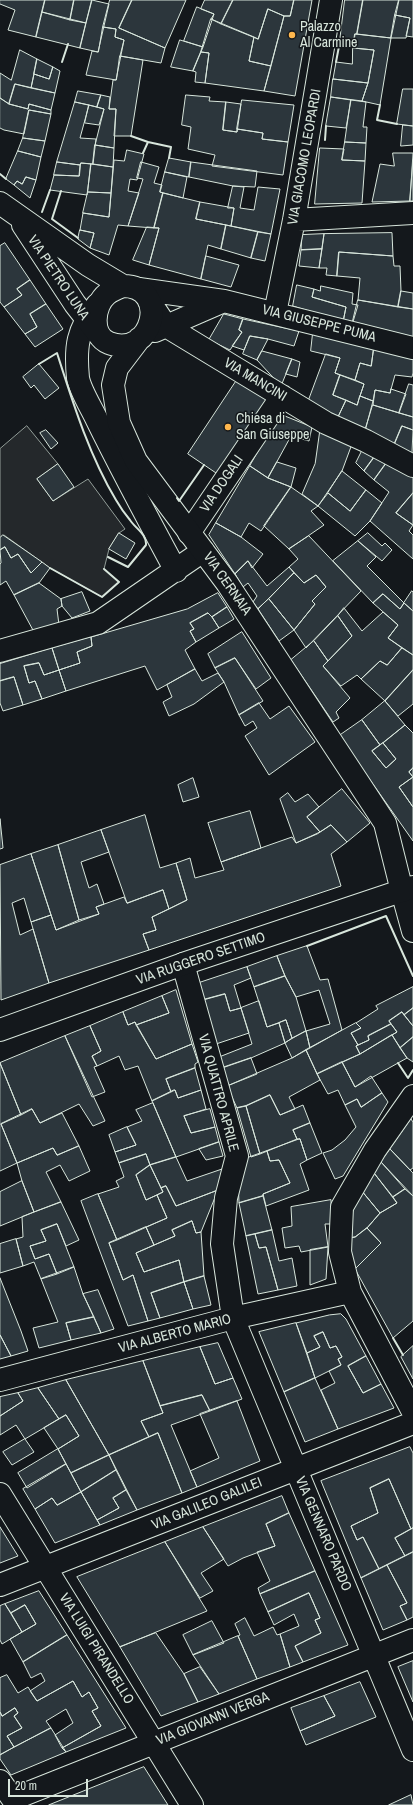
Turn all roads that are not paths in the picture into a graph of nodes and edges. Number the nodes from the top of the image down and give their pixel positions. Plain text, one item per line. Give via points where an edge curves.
1 (331, 0) edge
2 (0, 203) edge
3 (413, 213) edge
4 (18, 217) junction
5 (294, 220) junction
6 (137, 292) junction
7 (100, 301) junction
8 (224, 301) junction
9 (275, 313) junction
10 (86, 319) junction
11 (166, 326) junction
12 (101, 337) junction
13 (141, 338) junction
14 (413, 348) edge
15 (282, 396) junction
16 (413, 466) edge
17 (189, 533) junction
18 (204, 551) junction
19 (176, 571) junction
20 (0, 651) edge
21 (408, 889) edge
22 (413, 931) edge
23 (183, 964) junction
24 (0, 1030) edge
25 (413, 1096) edge
26 (350, 1292) junction
27 (233, 1318) junction
28 (0, 1380) edge
29 (413, 1412) edge
30 (413, 1423) edge
31 (296, 1469) junction
32 (0, 1494) edge
33 (46, 1567) junction
34 (0, 1585) edge
35 (413, 1640) edge
36 (373, 1655) junction
37 (154, 1743) junction
38 (413, 1750) edge
39 (0, 1781) edge
40 (15, 1802) edge
41 (192, 1805) edge

1 - 5 street, VIA GIACOMO LEOPARDI
2 - 4 street, VIA PIETRO LUNA
3 - 5 street
4 - 6 street, VIA PIETRO LUNA via 88,265
4 - 10 street, VIA PIETRO LUNA
5 - 9 street, VIA GIACOMO LEOPARDI
6 - 7 street via 106,294
6 - 8 street, VIA GIUSEPPE PUMA
6 - 11 street, VIA MANCINI
6 - 13 street via 152,315 151,324
7 - 10 street
7 - 12 street via 96,328
8 - 9 street, VIA GIUSEPPE PUMA
8 - 11 street
9 - 14 street, VIA GIUSEPPE PUMA
10 - 12 street, VIA PIETRO LUNA
10 - 19 street via 79,334 77,349 78,380 118,465
11 - 13 street
11 - 15 street, VIA MANCINI
12 - 13 street via 108,343 124,345
13 - 17 street, VIA CERNAIA via 117,368 113,385 119,423 136,461
15 - 16 street, VIA MANCINI via 326,423
15 - 17 street, VIA DOGALI
17 - 18 street, VIA CERNAIA
18 - 19 street
18 - 21 street, VIA CERNAIA via 385,824
19 - 20 street via 98,623
21 - 22 street, VIA CERNAIA
21 - 23 street, VIA RUGGERO SETTIMO
23 - 24 street, VIA RUGGERO SETTIMO
23 - 27 street, VIA QUATTRO APRILE via 236,1156 226,1198 222,1244
25 - 26 street via 375,1150 342,1207 340,1252
26 - 27 street, VIA ALBERTO MARIO
26 - 29 street
27 - 28 street, VIA ALBERTO MARIO
27 - 31 street, VIA GENNARO PARDO
30 - 31 street, VIA GALILEO GALILEI
31 - 33 street, VIA GALILEO GALILEI
31 - 36 street, VIA GENNARO PARDO
32 - 33 street, VIA LUIGI PIRANDELLO
33 - 34 street, VIA GALILEO GALILEI
33 - 37 street, VIA LUIGI PIRANDELLO
35 - 36 street, VIA GIOVANNI VERGA
36 - 37 street, VIA GIOVANNI VERGA
36 - 38 street, VIA GENNARO PARDO
37 - 40 street, VIA GIOVANNI VERGA
37 - 41 street, VIA LUIGI PIRANDELLO
39 - 40 street

